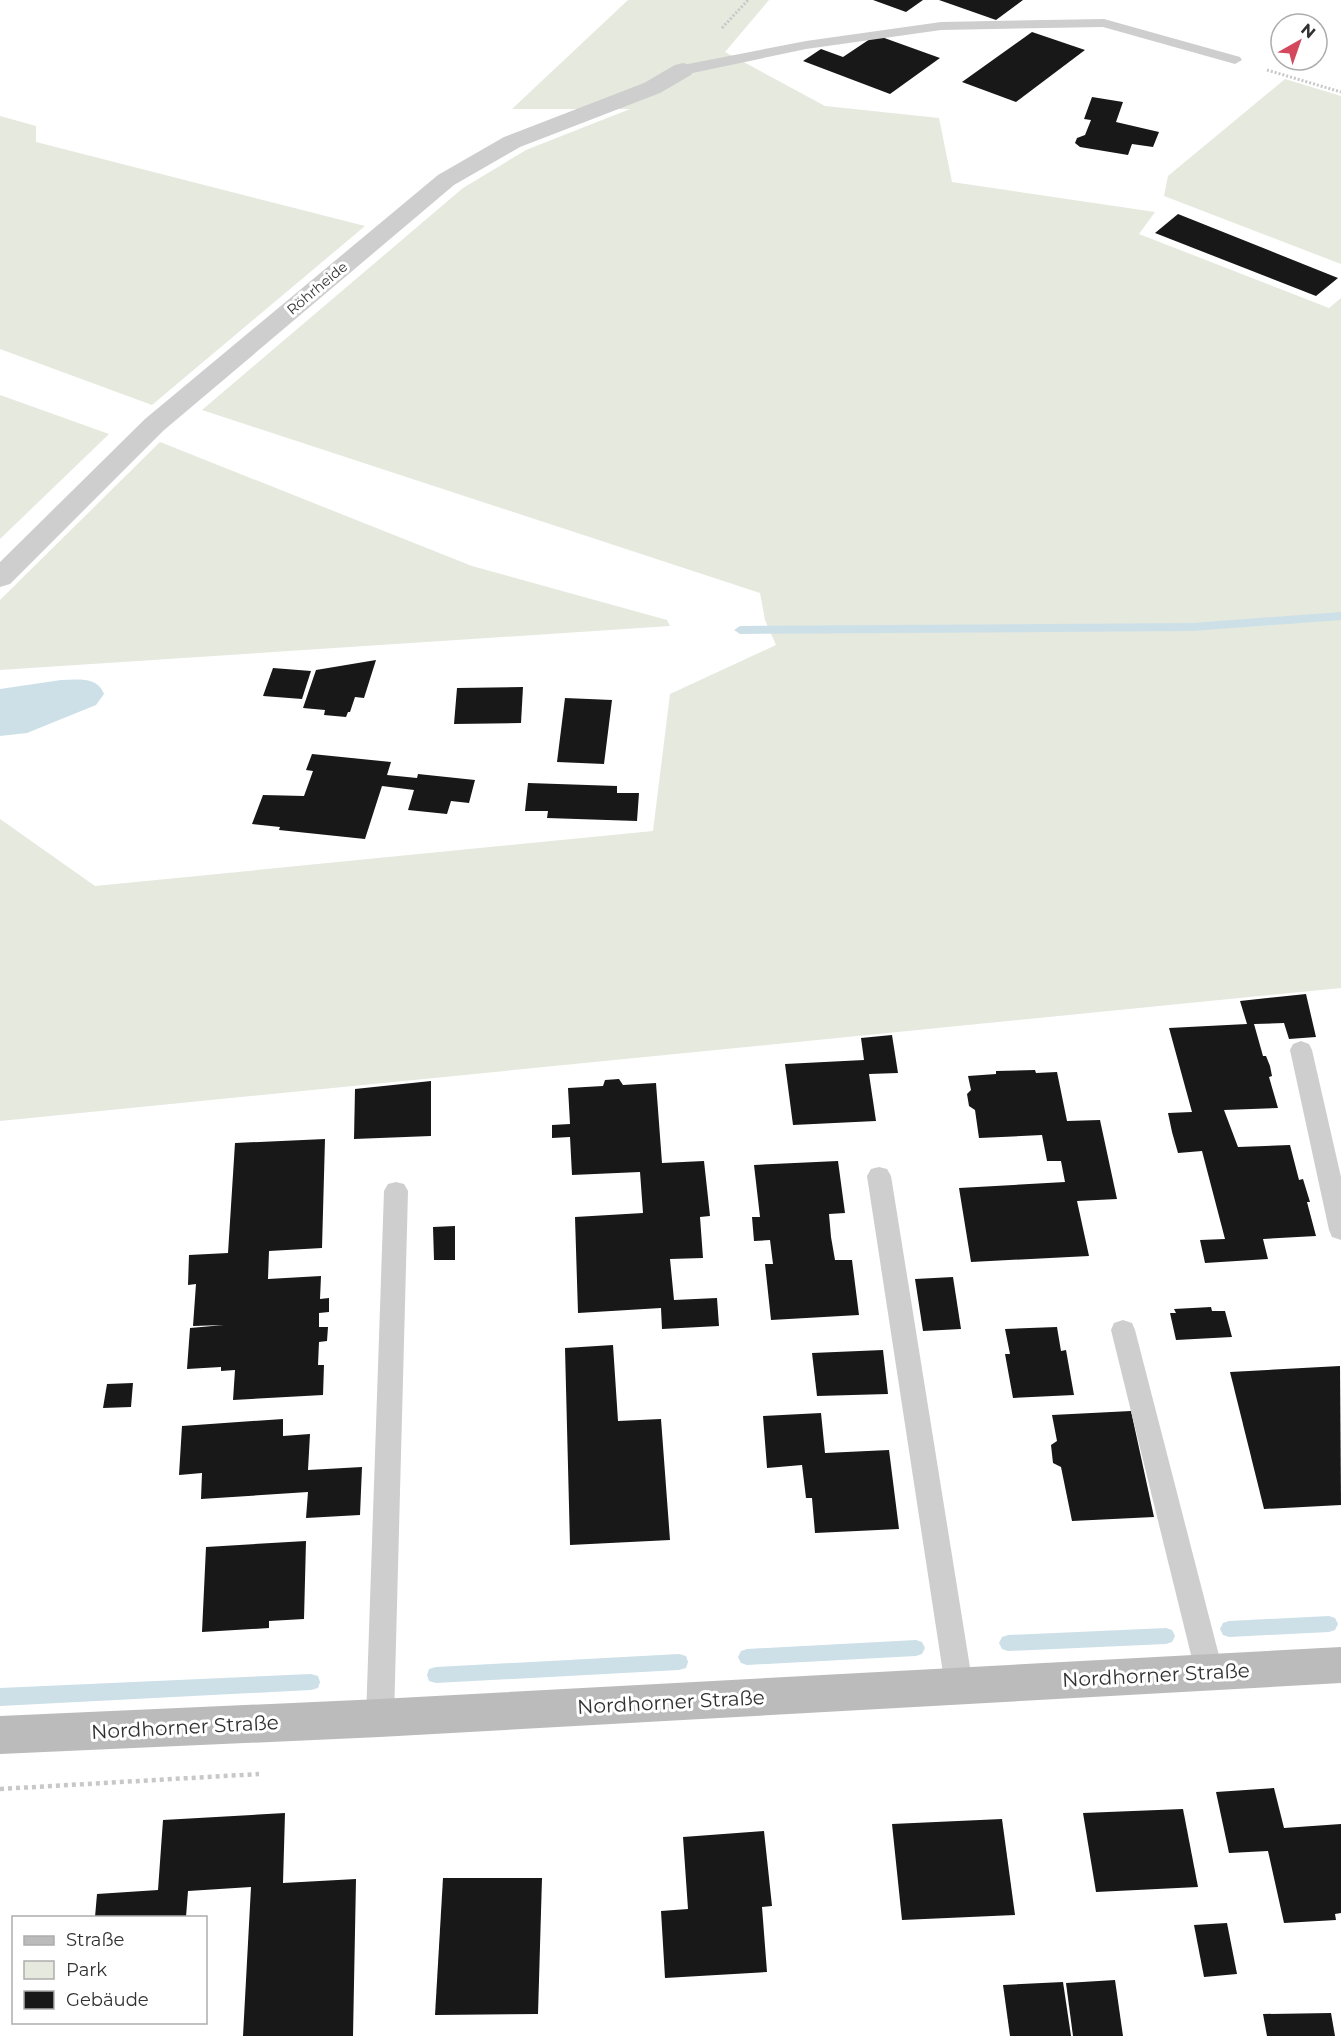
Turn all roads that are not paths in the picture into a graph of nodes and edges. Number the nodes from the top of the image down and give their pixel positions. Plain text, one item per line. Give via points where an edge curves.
1 (1235, 60) road end
2 (682, 70) joint
3 (0, 578) edge
4 (1301, 1050) dead end
5 (879, 1176) dead end
6 (396, 1191) dead end
7 (1341, 1230) edge
8 (1123, 1330) dead end
9 (1341, 1665) edge
10 (1209, 1671) junction
11 (959, 1686) junction
12 (380, 1718) junction
13 (0, 1735) edge

1 - 2 lane via 1104,23 964,25 806,45
2 - 3 street, Röhrheide via 652,88 512,142 446,180 154,425
4 - 7 lane
5 - 11 lane
6 - 12 lane
8 - 10 lane
9 - 10 street, Nordhorner Straße
10 - 11 street, Nordhorner Straße
11 - 12 street, Nordhorner Straße
12 - 13 street, Nordhorner Straße

